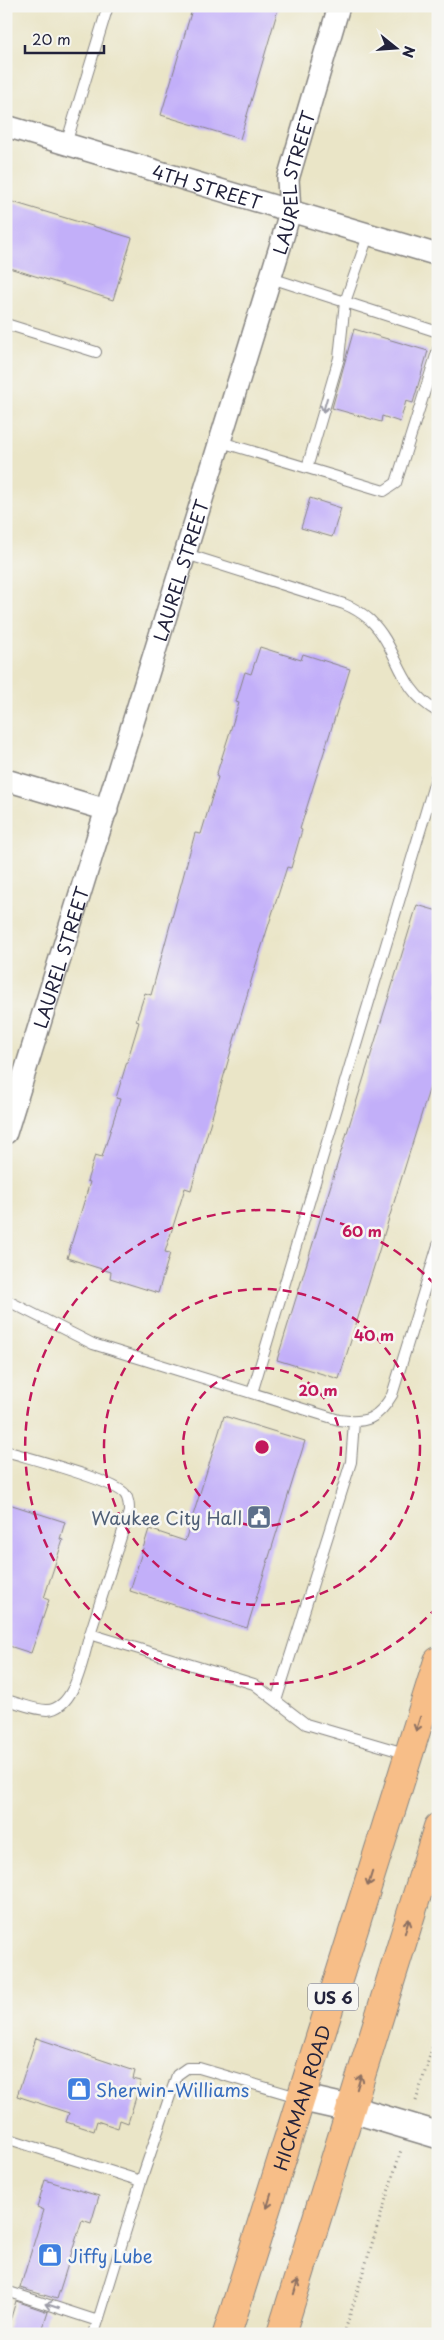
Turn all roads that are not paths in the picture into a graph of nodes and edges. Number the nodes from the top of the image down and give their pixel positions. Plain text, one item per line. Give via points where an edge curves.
1 (108, 6) edge
2 (339, 6) edge
3 (6, 126) edge
4 (66, 144) junction
5 (290, 212) junction
6 (368, 236) junction
7 (438, 255) edge
8 (271, 278) junction
9 (345, 302) junction
10 (6, 324) edge
11 (438, 332) edge
12 (438, 350) edge
13 (96, 352) dead end
14 (221, 442) junction
15 (307, 468) junction
16 (186, 554) junction
17 (438, 712) edge
18 (438, 771) edge
19 (6, 780) edge
20 (107, 810) junction
21 (6, 1133) edge
22 (438, 1245) edge
23 (6, 1300) edge
24 (252, 1393) junction
25 (354, 1422) junction
26 (6, 1451) edge
27 (90, 1634) junction
28 (438, 1661) edge
29 (6, 1700) edge
30 (276, 1701) junction
31 (409, 1754) junction
32 (438, 1827) edge
33 (302, 2098) junction
34 (351, 2109) junction
35 (438, 2135) edge
36 (6, 2138) edge
37 (141, 2181) junction
38 (6, 2292) edge
39 (98, 2321) junction
40 (94, 2334) edge
41 (228, 2334) edge
42 (282, 2334) edge

1 - 4 lane
2 - 5 street, LAUREL STREET via 288,179
3 - 4 street, 4TH STREET
4 - 5 street, 4TH STREET
5 - 6 street, 4TH STREET
5 - 8 street, LAUREL STREET
6 - 7 street, 4TH STREET
6 - 9 lane
8 - 9 lane
8 - 14 street, LAUREL STREET
9 - 11 lane
9 -> 15 lane via 339,358
10 - 13 lane
12 - 15 lane via 396,483 384,491
14 - 15 lane
14 - 16 street, LAUREL STREET
16 - 17 lane via 360,611 386,643 409,688 424,704
16 - 20 street, LAUREL STREET
18 - 24 lane
19 - 20 street
20 - 21 street, LAUREL STREET
22 - 25 lane via 392,1395 383,1410 370,1419
23 - 24 lane via 93,1344
24 - 25 lane
25 - 30 lane via 351,1462
26 - 27 lane via 109,1484 125,1494 130,1503
27 - 29 lane via 72,1693 63,1704 49,1710
27 - 30 lane via 254,1684
28 -> 31 highway, HICKMAN ROAD / US 6
30 - 31 lane via 306,1724
31 -> 33 highway, HICKMAN ROAD / US 6
34 -> 32 highway, US 6
33 - 34 street
33 - 37 lane via 199,2068 187,2068 177,2075
33 -> 41 highway, HICKMAN ROAD / US 6
34 - 35 street
42 -> 34 highway, US 6
36 - 37 lane
37 - 39 lane
39 -> 38 lane
39 - 40 lane

